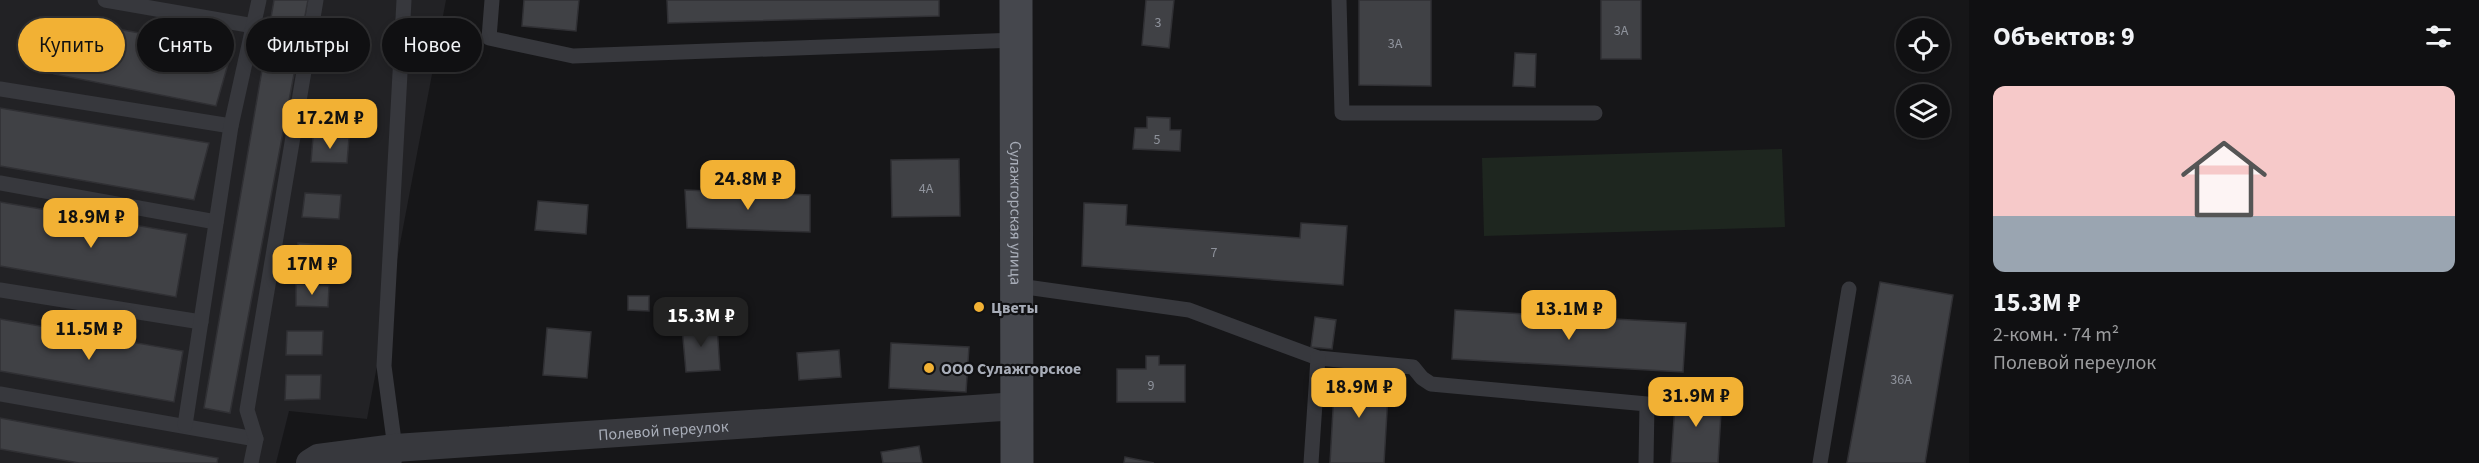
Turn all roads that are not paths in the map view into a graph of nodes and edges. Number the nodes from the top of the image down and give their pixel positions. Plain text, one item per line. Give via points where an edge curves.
1 (105, 0) edge
2 (259, 0) edge
3 (316, 0) edge
4 (404, 0) edge
5 (492, 0) edge
6 (1016, 0) edge
7 (1339, 0) edge
8 (256, 18) edge
9 (246, 25) edge
10 (1017, 40) junction
11 (246, 61) edge
12 (0, 89) edge
13 (1595, 112) dead end
14 (231, 126) junction
15 (0, 183) edge
16 (216, 222) junction
17 (1019, 286) junction
18 (1848, 289) dead end
19 (0, 290) edge
20 (201, 322) junction
21 (1318, 358) junction
22 (0, 394) edge
23 (1018, 406) junction
24 (185, 425) junction
25 (256, 439) junction
26 (394, 455) edge
27 (251, 463) edge
28 (310, 463) edge
29 (1017, 463) edge
30 (1311, 463) edge
31 (1646, 463) edge
32 (1820, 463) edge

1 - 9 lane
2 - 8 lane
3 - 25 lane via 247,410
4 - 26 lane via 384,366
5 - 10 lane via 489,38 573,56
6 - 10 main road, Сулажгорская улица
7 - 13 lane via 1342,113
10 - 17 main road, Сулажгорская улица
11 - 14 lane
12 - 14 lane
14 - 16 lane
15 - 16 lane
16 - 20 lane
17 - 21 lane via 1189,310
17 - 23 main road, Сулажгорская улица
18 - 32 lane
19 - 20 lane
20 - 24 lane
21 - 30 lane
21 - 31 lane via 1413,367 1431,384 1647,404
22 - 24 lane
23 - 26 street, Полевой переулок
23 - 29 main road, Сулажгорская улица
24 - 25 lane
25 - 27 lane
26 - 28 street, Полевой переулок via 318,458

